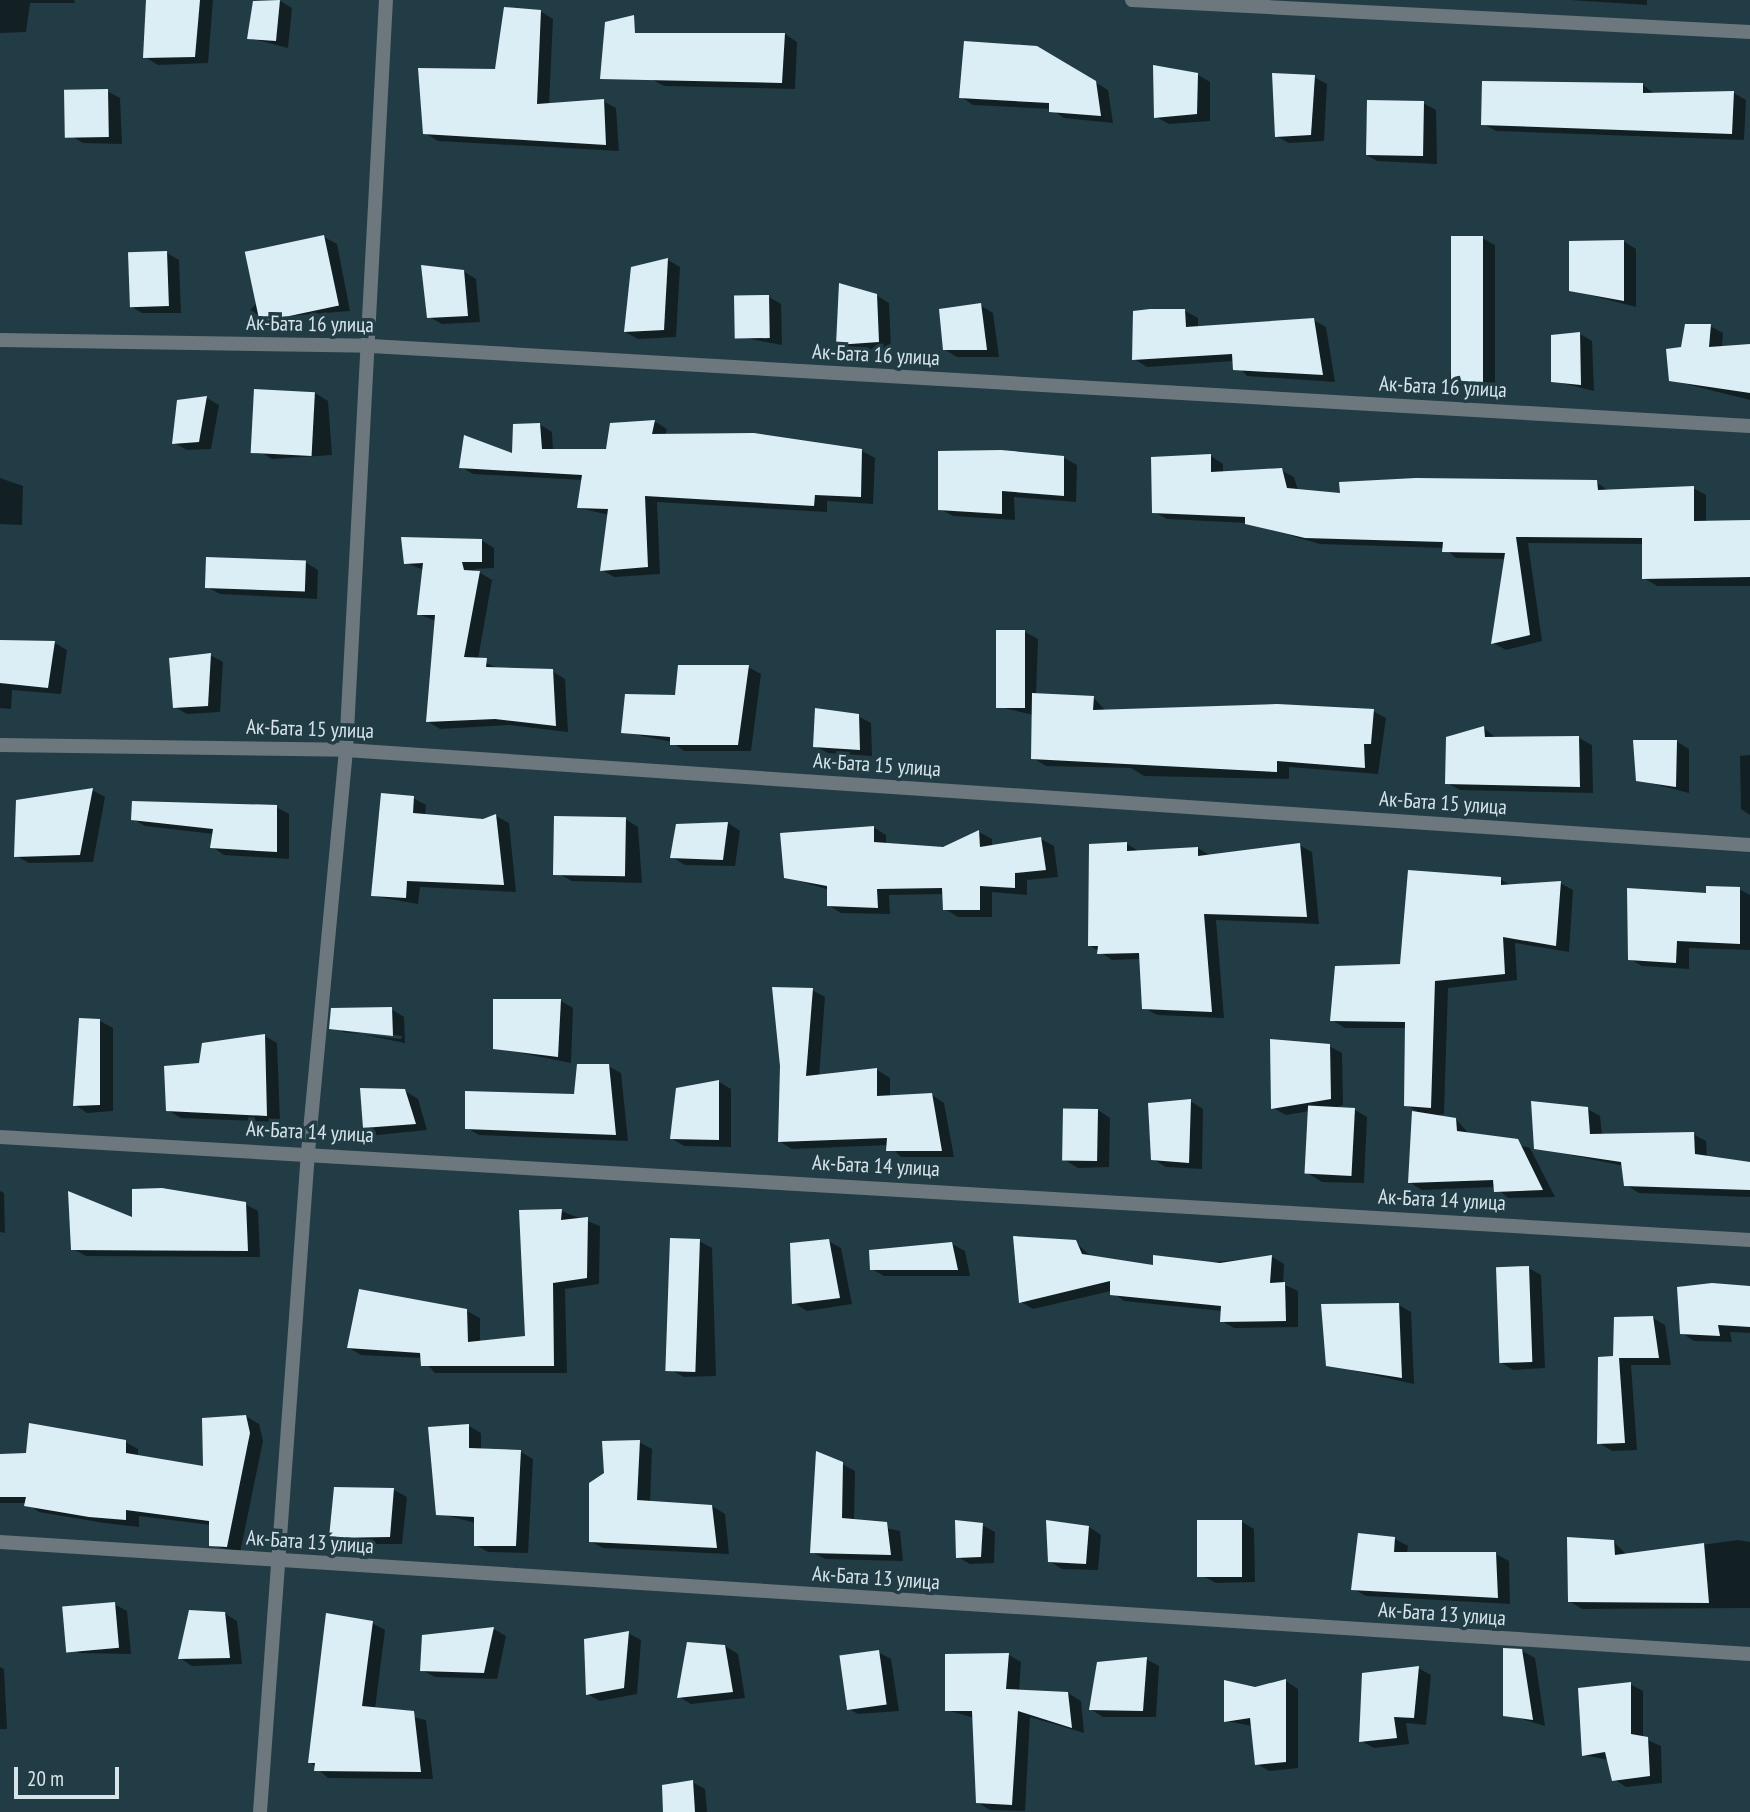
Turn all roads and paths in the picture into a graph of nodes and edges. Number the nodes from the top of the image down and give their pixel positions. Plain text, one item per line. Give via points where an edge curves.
1 (386, 0) edge
2 (1132, 0) edge
3 (1750, 32) edge
4 (0, 340) edge
5 (371, 346) junction
6 (1750, 426) edge
7 (0, 745) edge
8 (346, 750) junction
9 (1750, 845) edge
10 (0, 1138) edge
11 (308, 1152) junction
12 (1750, 1240) edge
13 (0, 1542) edge
14 (282, 1562) junction
15 (1750, 1654) edge
16 (260, 1812) edge

1 - 5 street
2 - 3 street
4 - 5 street, Ак-Бата 16 улица
5 - 6 street, Ак-Бата 16 улица
5 - 8 street
7 - 8 street, Ак-Бата 15 улица
8 - 9 street, Ак-Бата 15 улица
8 - 11 street
10 - 11 street, Ак-Бата 14 улица
11 - 12 street, Ак-Бата 14 улица
11 - 14 street
13 - 14 street, Ак-Бата 13 улица
14 - 15 street, Ак-Бата 13 улица
14 - 16 street

